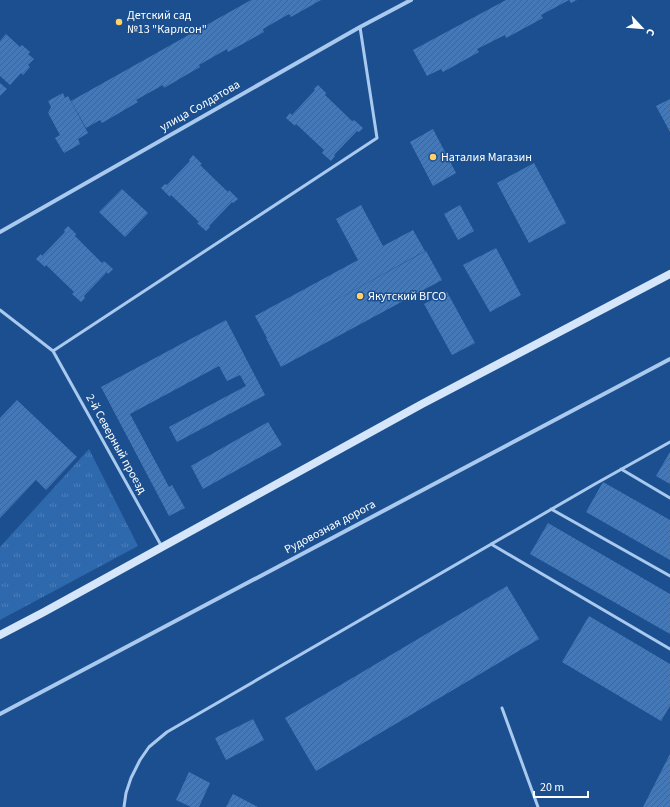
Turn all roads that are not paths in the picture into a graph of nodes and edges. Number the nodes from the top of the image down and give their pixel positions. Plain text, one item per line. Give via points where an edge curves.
1 (411, 0) edge
2 (360, 27) junction
3 (0, 232) edge
4 (670, 274) edge
5 (0, 310) edge
6 (53, 351) junction
7 (670, 359) edge
8 (670, 442) edge
9 (621, 469) junction
10 (670, 498) edge
11 (551, 509) junction
12 (491, 544) junction
13 (162, 547) junction
14 (670, 576) edge
15 (0, 634) edge
16 (670, 649) edge
17 (502, 708) dead end
18 (0, 714) edge
19 (124, 807) edge
20 (538, 807) edge

1 - 2 street, улица Солдатова
2 - 3 street, улица Солдатова
2 - 6 lane via 377,138
4 - 13 street via 422,404
5 - 6 lane
6 - 13 lane, 2-й Северный проезд
7 - 18 street, Рудовозная дорога
8 - 9 lane
9 - 10 lane
9 - 11 lane
11 - 12 lane
11 - 14 lane
12 - 16 lane
12 - 19 lane via 167,732 149,747 140,760 126,793
13 - 15 street
17 - 20 lane

